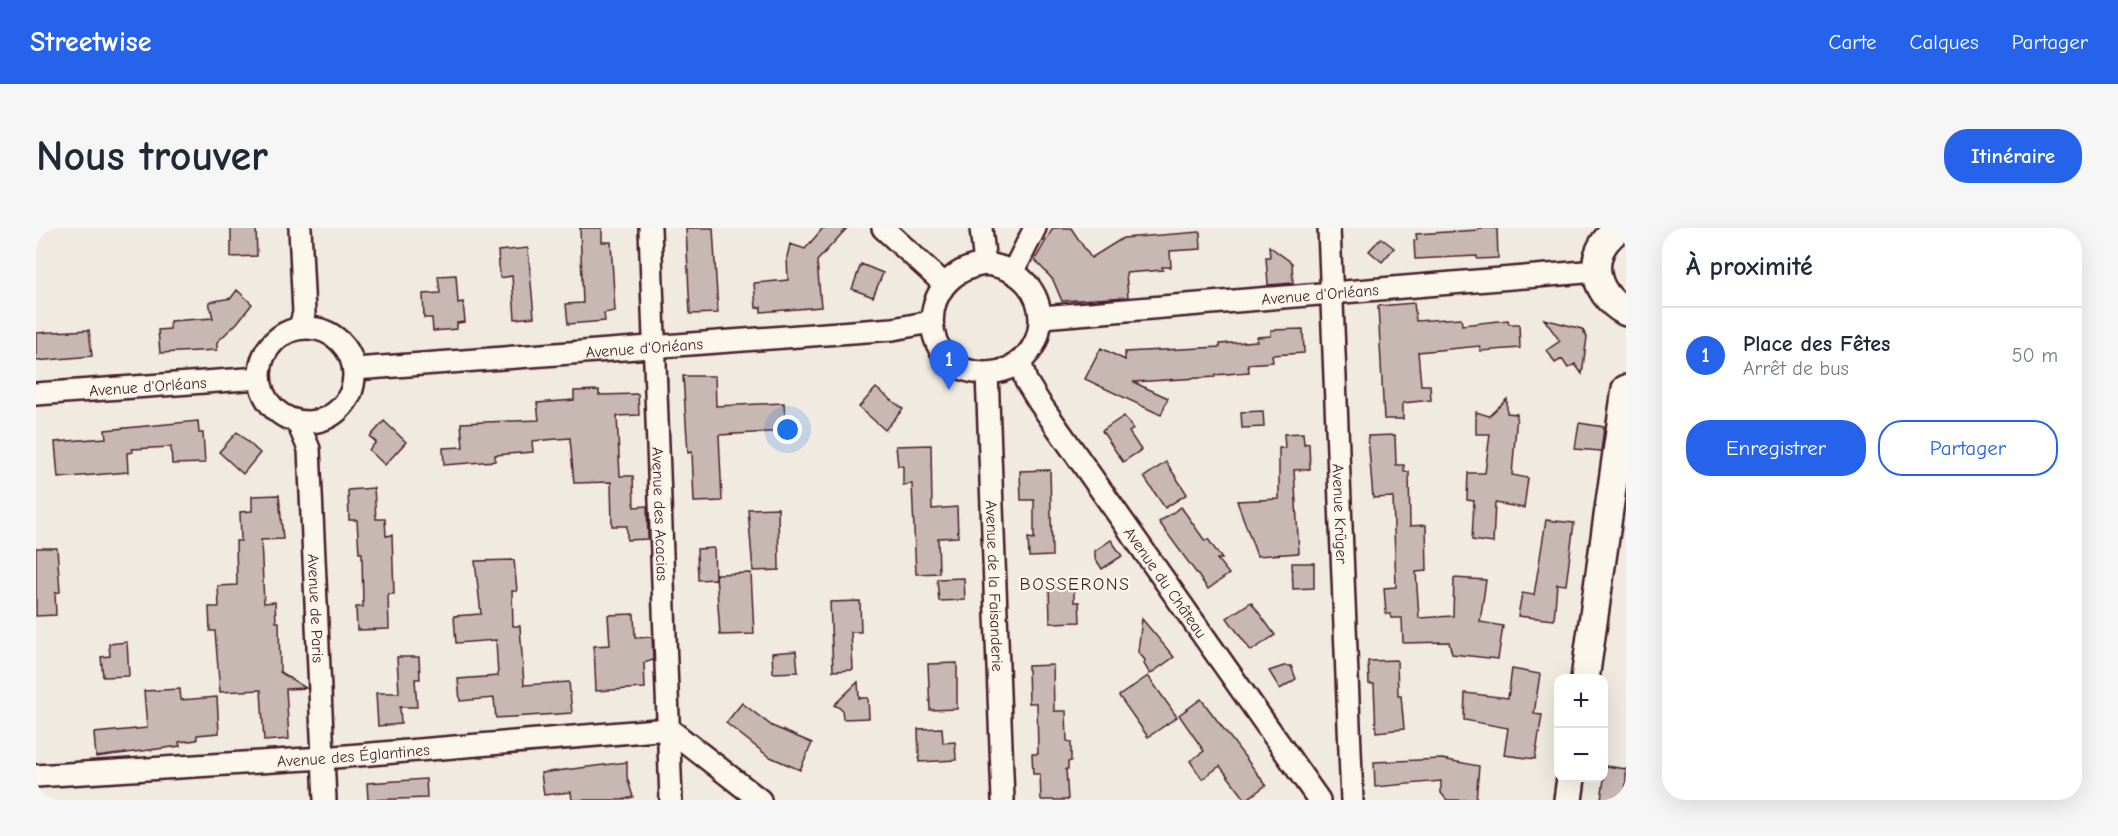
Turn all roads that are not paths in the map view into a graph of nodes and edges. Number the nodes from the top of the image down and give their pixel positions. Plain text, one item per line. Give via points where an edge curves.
1 (300, 228) edge
2 (650, 228) edge
3 (883, 228) edge
4 (981, 228) edge
5 (1035, 228) edge
6 (1329, 228) edge
7 (1620, 228) edge
8 (985, 264) junction
9 (1597, 270) junction
10 (1013, 272) junction
11 (944, 284) junction
12 (1332, 294) junction
13 (1626, 312) edge
14 (1042, 317) junction
15 (931, 322) junction
16 (300, 327) junction
17 (654, 348) junction
18 (1020, 361) junction
19 (355, 369) junction
20 (987, 373) junction
21 (260, 378) junction
22 (1626, 390) edge
23 (36, 394) edge
24 (297, 421) junction
25 (1586, 674) edge
26 (669, 729) junction
27 (323, 758) junction
28 (36, 776) edge
29 (1570, 782) edge
30 (325, 800) edge
31 (670, 800) edge
32 (759, 800) edge
33 (1004, 800) edge
34 (1319, 800) edge
35 (1352, 800) edge
36 (1568, 800) edge

1 - 16 street via 304,314
2 - 17 street, Avenue des Acacias
3 - 11 street
4 - 8 street
5 - 10 street
6 - 12 street, Avenue Krüger
7 - 9 street via 1603,244
8 - 10 street
8 - 11 street via 960,271
9 - 12 street, Avenue d'Orléans
9 - 13 street via 1607,299
10 - 14 street via 1026,282
11 - 15 street via 933,306
12 - 14 street, Avenue d'Orléans
12 - 35 street, Avenue Krüger
14 - 18 street via 1032,347
15 - 17 street, Avenue d'Orléans via 911,328
15 - 20 street via 943,353 963,368
16 - 19 street via 316,328 336,337 350,354
16 - 21 street via 271,345 261,363
17 - 19 street, Avenue d'Orléans
17 - 26 street, Avenue des Acacias
18 - 20 street
18 - 34 street, Avenue du Château via 1039,402
19 - 24 street via 349,398 339,410 312,422
20 - 33 street, Avenue de la Faisanderie
21 - 23 street, Avenue d'Orléans
21 - 24 street via 271,406
22 - 25 street
24 - 27 street, Avenue de Paris via 309,449
26 - 27 street, Avenue des Églantines
26 - 31 street, Avenue des Acacias
26 - 32 street
27 - 28 street, Avenue des Églantines
27 - 30 street, Avenue de Paris
29 - 36 street

